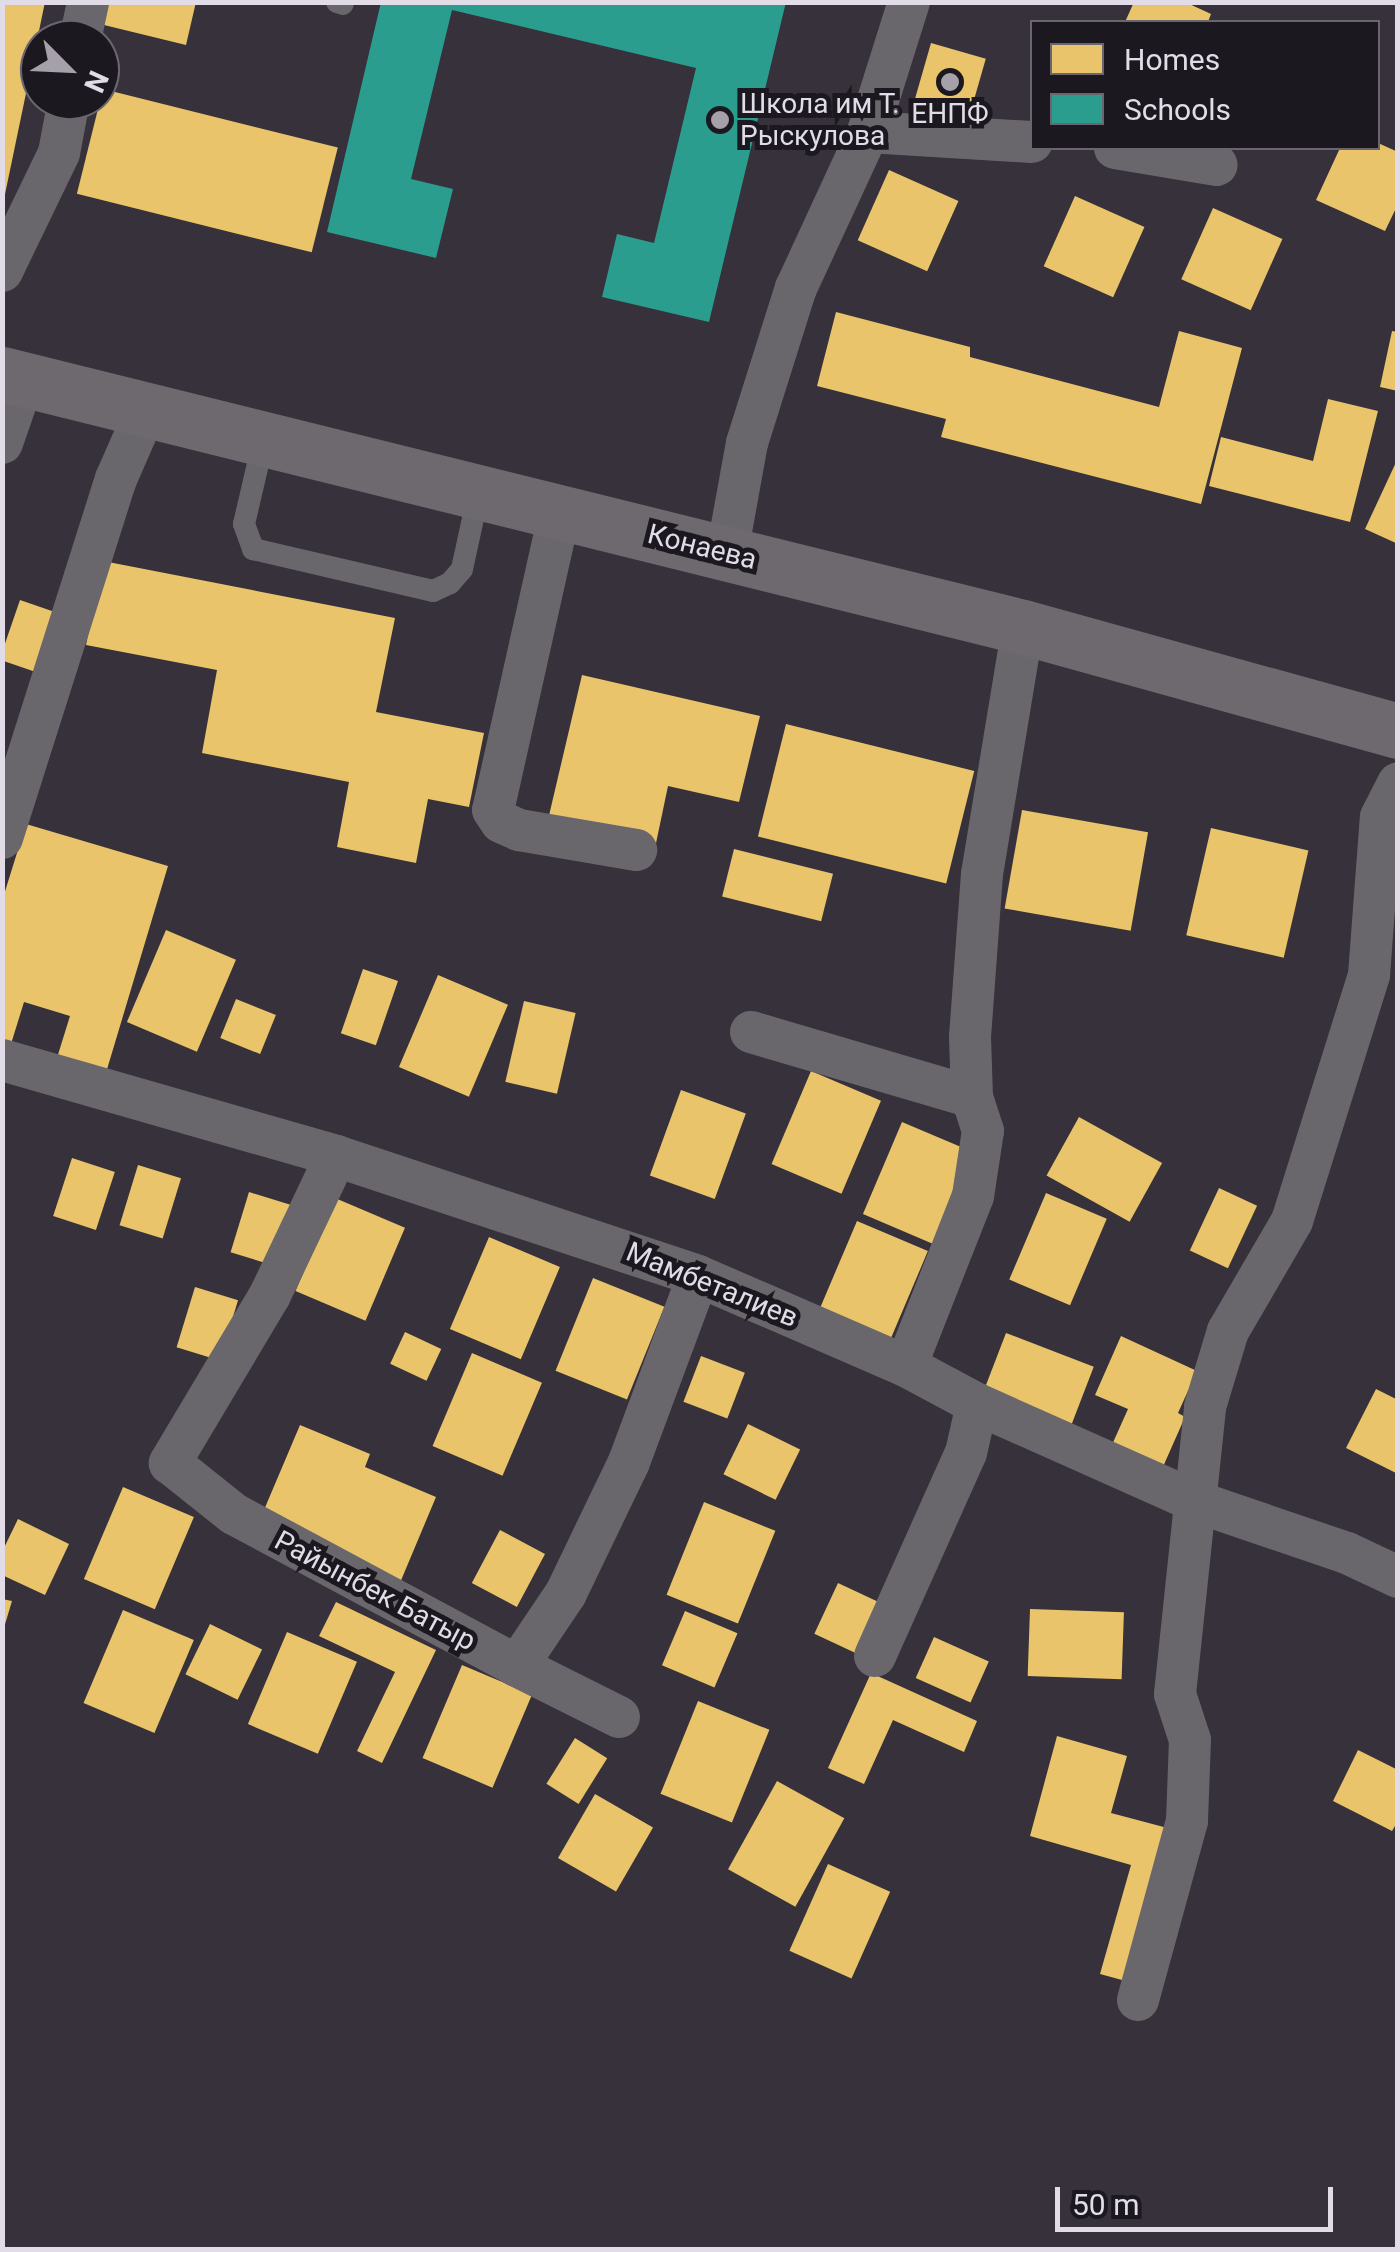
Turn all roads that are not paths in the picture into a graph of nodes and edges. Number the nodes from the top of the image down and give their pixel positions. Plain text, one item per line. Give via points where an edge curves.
1 (909, 2) edge
2 (65, 120) edge
3 (868, 132) junction
4 (1030, 142) edge
5 (1125, 150) edge
6 (1217, 166) dead end
7 (2, 271) edge
8 (13, 376) edge
9 (146, 408) junction
10 (264, 438) junction
11 (2, 443) edge
12 (479, 491) junction
13 (560, 511) junction
14 (727, 553) junction
15 (1023, 628) junction
16 (1398, 731) edge
17 (1398, 783) edge
18 (2, 838) edge
19 (636, 850) dead end
20 (751, 1032) dead end
21 (2, 1060) edge
22 (972, 1098) junction
23 (336, 1156) junction
24 (698, 1276) junction
25 (906, 1366) junction
26 (977, 1404) junction
27 (1197, 1502) junction
28 (1398, 1576) edge
29 (875, 1656) dead end
30 (517, 1666) junction
31 (618, 1717) dead end
32 (1138, 2000) dead end

1 - 3 street
2 - 7 street via 59,153
3 - 4 street
3 - 14 street via 796,288 747,443
5 - 6 street
8 - 9 main road, Конаева
8 - 11 street
9 - 10 main road, Конаева
9 - 18 street via 116,479
10 - 12 main road, Конаева
10 - 12 lane via 244,524 253,548 433,590 462,569
12 - 13 main road, Конаева
13 - 14 main road, Конаева
13 - 19 street via 493,810 519,830
14 - 15 main road, Конаева
15 - 16 main road, Конаева
15 - 22 street via 982,874
17 - 27 street via 1381,817 1369,975 1292,1220 1228,1331 1205,1407
20 - 22 street
21 - 23 street, Мамбеталиев
22 - 25 street via 983,1131 973,1196
23 - 24 street, Мамбеталиев
23 - 30 street, Райынбек Батыр via 270,1295 170,1463 234,1514
24 - 25 street, Мамбеталиев
24 - 30 street via 629,1462 566,1593
25 - 26 street, Мамбеталиев
26 - 27 street, Мамбеталиев
26 - 29 street via 966,1454
27 - 28 street, Мамбеталиев
27 - 32 street via 1175,1694 1190,1740 1187,1822
30 - 31 street

